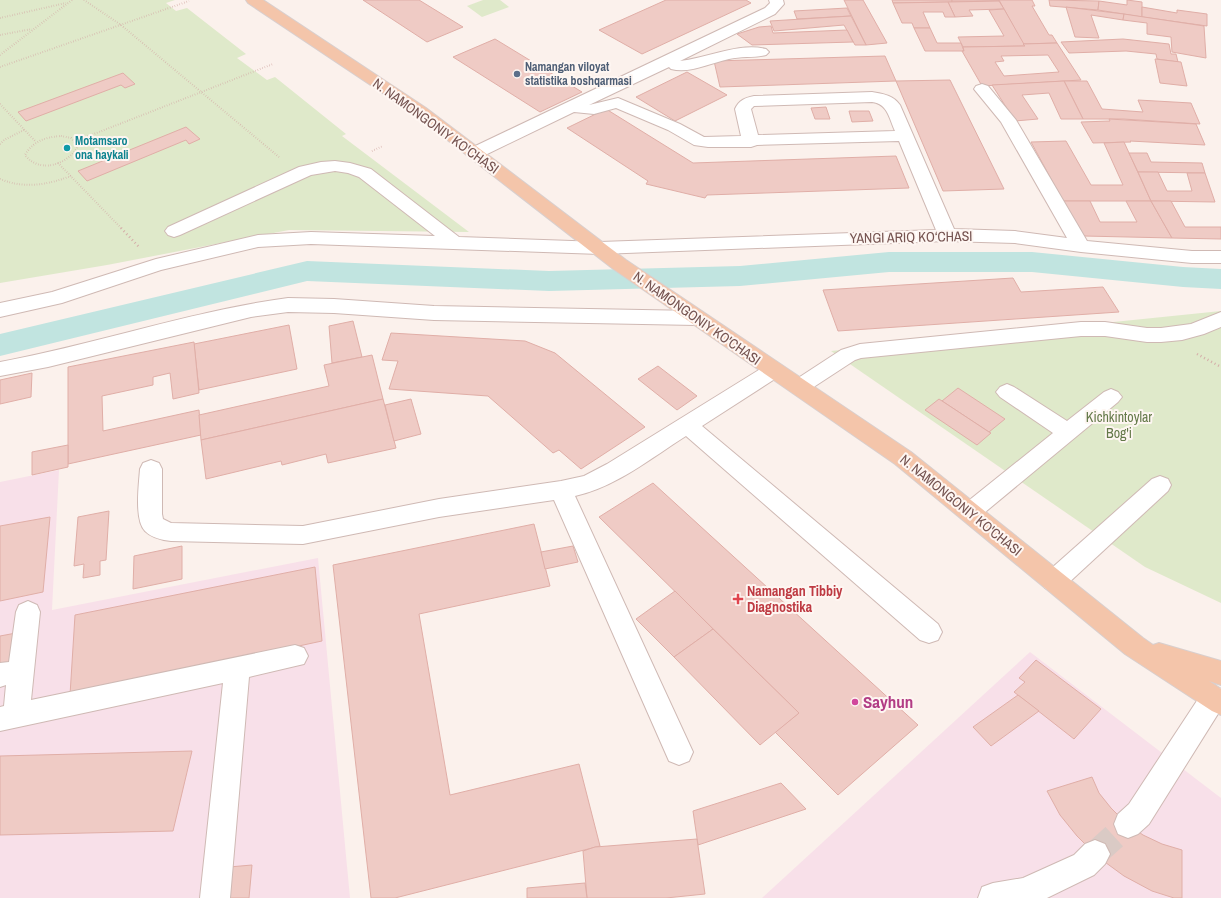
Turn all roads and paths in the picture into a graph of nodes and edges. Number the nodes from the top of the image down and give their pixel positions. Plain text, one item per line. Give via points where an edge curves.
1 (72, 0) edge
2 (84, 0) edge
3 (253, 0) edge
4 (776, 0) edge
5 (189, 1) dead end
6 (68, 3) junction
7 (0, 18) edge
8 (121, 25) junction
9 (32, 29) junction
10 (0, 35) edge
11 (761, 52) dead end
12 (0, 54) edge
13 (273, 64) dead end
14 (662, 64) junction
15 (0, 67) edge
16 (982, 89) dead end
17 (200, 92) junction
18 (0, 104) edge
19 (572, 107) junction
20 (24, 130) junction
21 (905, 136) junction
22 (76, 141) junction
23 (36, 142) junction
24 (751, 142) junction
25 (0, 144) edge
26 (475, 153) junction
27 (58, 163) junction
28 (299, 174) junction
29 (71, 176) junction
30 (0, 179) edge
31 (174, 231) joint
32 (947, 235) junction
33 (455, 243) junction
34 (1081, 246) junction
35 (600, 248) junction
36 (1221, 257) edge
37 (0, 310) edge
38 (696, 318) junction
39 (1221, 319) edge
40 (0, 369) edge
41 (774, 370) junction
42 (799, 387) junction
43 (1007, 392) dead end
44 (1110, 397) dead end
45 (687, 425) junction
46 (1068, 432) junction
47 (151, 468) dead end
48 (1160, 485) dead end
49 (561, 490) junction
50 (970, 512) junction
51 (1054, 581) junction
52 (28, 612) dead end
53 (929, 632) dead end
54 (1134, 646) junction
55 (296, 656) dead end
56 (237, 669) junction
57 (11, 673) edge
58 (1221, 673) edge
59 (1217, 701) edge
60 (8, 717) edge
61 (679, 752) dead end
62 (1128, 824) tunnel mouth
63 (1095, 854) tunnel mouth
64 (215, 898) edge
65 (993, 898) edge

1 - 6 path
2 - 8 path
3 - 26 main road, N. NAMONGONIY KO'CHASI via 420,111
4 - 14 street via 777,4 770,11
5 - 8 path
6 - 7 path
6 - 9 path
8 - 15 path
8 - 17 path
9 - 10 path
9 - 12 path
11 - 14 street via 729,54 685,66
13 - 17 path
14 - 19 street
16 - 34 street via 1008,120
17 - 22 path
17 - 28 path
18 - 20 path
19 - 24 street via 589,110 618,103 700,141
19 - 26 street
20 - 23 path
20 - 25 path
21 - 24 street
21 - 24 street via 892,105 882,98 754,101 748,102 743,109
21 - 32 street
22 - 23 path via 61,136
22 - 27 path via 77,151
23 - 27 path via 27,150 27,160 42,165
26 - 35 main road, N. NAMONGONIY KO'CHASI
27 - 29 path
28 - 31 street
28 - 33 street via 322,166 352,167 365,173
29 - 30 path via 46,184 29,185 14,184
29 - 31 path via 139,247
32 - 34 street, YANGI ARIQ KO‘CHASI via 1015,237
32 - 35 street, YANGI ARIQ KO‘CHASI
33 - 35 street, YANGI ARIQ KO‘CHASI
33 - 37 street, YANGI ARIQ KO‘CHASI via 312,238 258,241 156,265 55,298
34 - 36 street, YANGI ARIQ KO‘CHASI via 1192,257
35 - 38 main road, N. NAMONGONIY KO'CHASI
38 - 40 street via 434,313 288,305 251,310 48,360
38 - 41 main road, N. NAMONGONIY KO'CHASI
39 - 42 street via 1182,333 1147,335 1106,329 1081,329 860,351 848,355
41 - 42 main road, N. NAMONGONIY KO'CHASI
41 - 45 street
42 - 50 main road, N. NAMONGONIY KO'CHASI via 903,458
43 - 46 street
44 - 46 street
45 - 49 street via 589,484
45 - 53 street
46 - 50 street
47 - 49 street via 152,524 160,530 171,532 303,535 439,508
48 - 51 street
49 - 61 street
50 - 51 main road, N. NAMONGONIY KO'CHASI
51 - 54 main road, N. NAMONGONIY KO'CHASI
52 - 57 street
54 - 58 main road
54 - 59 main road, N. NAMONGONIY KO'CHASI
55 - 56 street
56 - 60 street
56 - 64 street
57 - 60 street
59 - 62 street via 1139,814
63 - 65 street via 1084,865 1025,893

